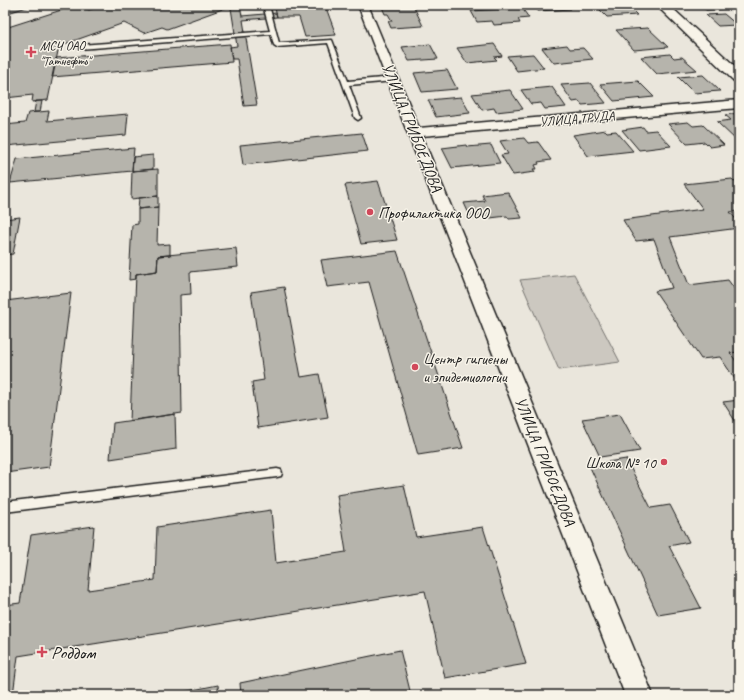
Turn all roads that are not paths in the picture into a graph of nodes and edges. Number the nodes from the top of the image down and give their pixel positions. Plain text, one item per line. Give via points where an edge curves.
1 (266, 5) edge
2 (363, 5) edge
3 (662, 5) edge
4 (273, 32) junction
5 (80, 47) dead end
6 (739, 78) edge
7 (394, 79) junction
8 (346, 83) junction
9 (739, 104) edge
10 (358, 118) dead end
11 (415, 133) junction
12 (277, 473) dead end
13 (5, 507) edge
14 (639, 695) edge

1 - 4 lane
2 - 7 street, УЛИЦА ГРИБОЕДОВА
3 - 6 street
4 - 5 lane
4 - 8 lane via 276,45 330,41
7 - 8 lane
7 - 11 street, УЛИЦА ГРИБОЕДОВА
8 - 10 lane
9 - 11 street, УЛИЦА ТРУДА
11 - 14 street, УЛИЦА ГРИБОЕДОВА
12 - 13 lane

